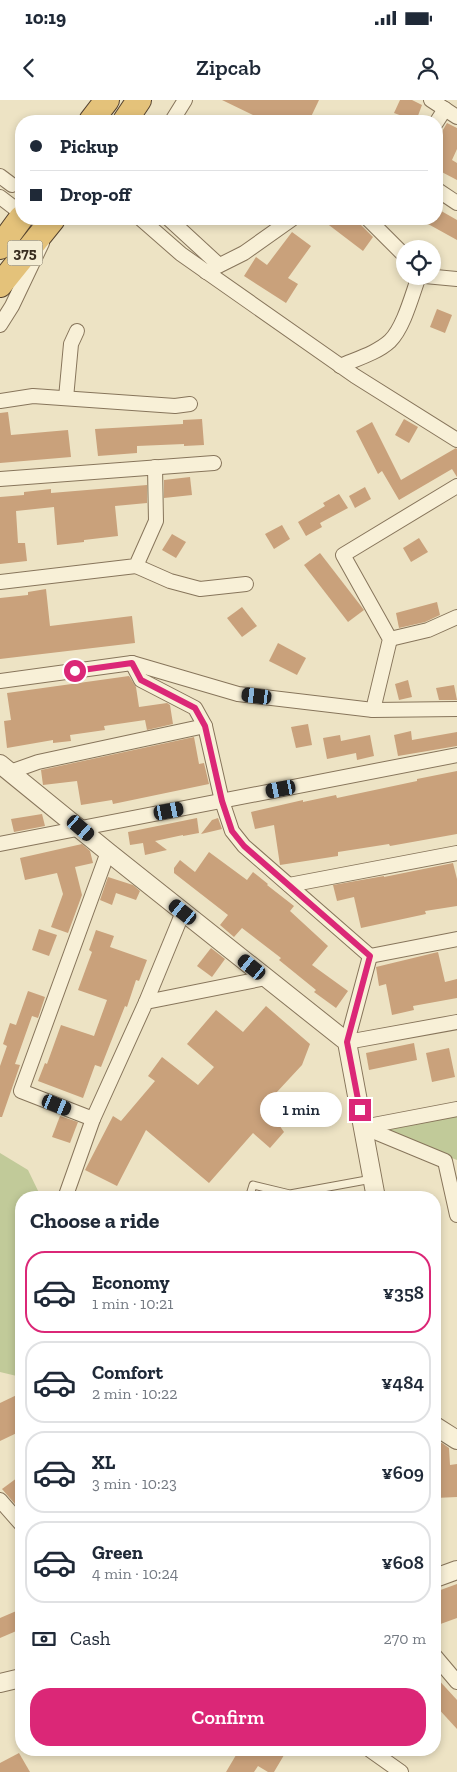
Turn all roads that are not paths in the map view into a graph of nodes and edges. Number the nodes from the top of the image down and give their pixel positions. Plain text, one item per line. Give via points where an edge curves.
1 (106, 100) edge
2 (139, 100) edge
3 (184, 100) edge
4 (431, 100) edge
5 (451, 113) edge
6 (95, 115) edge
7 (129, 115) edge
8 (175, 115) edge
9 (0, 176) edge
10 (12, 185) dead end
11 (443, 194) edge
12 (0, 197) edge
13 (457, 203) edge
14 (15, 208) edge
15 (16, 225) edge
16 (48, 225) edge
17 (50, 225) edge
18 (148, 225) edge
19 (176, 225) edge
20 (284, 225) edge
21 (374, 225) edge
22 (0, 247) edge
23 (396, 247) edge
24 (219, 265) junction
25 (206, 272) junction
26 (441, 278) edge
27 (457, 279) edge
28 (0, 285) edge
29 (415, 285) edge
30 (0, 324) edge
31 (77, 331) dead end
32 (340, 366) junction
33 (66, 398) junction
34 (0, 401) edge
35 (190, 404) dead end
36 (457, 440) edge
37 (214, 463) dead end
38 (155, 467) junction
39 (0, 479) edge
40 (457, 486) edge
41 (136, 566) junction
42 (0, 582) edge
43 (246, 584) dead end
44 (457, 617) edge
45 (390, 639) junction
46 (132, 663) junction
47 (0, 681) edge
48 (457, 709) edge
49 (373, 710) junction
50 (205, 726) junction
51 (457, 755) edge
52 (5, 768) edge
53 (222, 801) junction
54 (81, 828) junction
55 (0, 844) edge
56 (108, 852) junction
57 (457, 853) edge
58 (290, 885) junction
59 (183, 912) junction
60 (457, 939) edge
61 (370, 956) junction
62 (266, 978) junction
63 (146, 1002) junction
64 (457, 1022) edge
65 (347, 1042) junction
66 (457, 1109) edge
67 (92, 1119) junction
68 (363, 1127) junction
69 (372, 1179) junction
70 (67, 1191) edge
71 (251, 1191) edge
72 (278, 1191) edge
73 (306, 1191) edge
74 (375, 1191) edge
75 (457, 1216) edge
76 (441, 1430) edge
77 (457, 1440) edge
78 (0, 1500) edge
79 (15, 1517) edge
80 (457, 1570) edge
81 (441, 1576) edge
82 (441, 1660) edge
83 (452, 1667) edge
84 (15, 1679) edge
85 (457, 1682) edge
86 (0, 1683) edge
87 (378, 1756) edge
88 (401, 1772) edge

1 - 6 highway
2 - 7 highway
3 - 8 street
4 - 5 street
9 - 10 street
11 - 13 street
12 - 14 street
15 - 22 highway, 375
16 - 28 highway, 375
17 - 30 street via 36,259
18 - 25 street
19 - 24 street
20 - 24 street via 244,253
21 - 23 street
24 - 25 street
25 - 32 street
26 - 27 street
29 - 32 street via 398,331 389,341
31 - 33 street via 71,344
32 - 36 street
33 - 34 street via 33,396
33 - 35 street via 175,406
37 - 38 street
38 - 39 street
38 - 41 street via 156,521
40 - 45 street via 343,554
41 - 42 street
41 - 43 street via 170,581 200,589
44 - 45 street via 428,630
45 - 49 street
46 - 47 street
46 - 49 street via 238,694
46 - 50 street via 141,680 195,708
48 - 49 street
50 - 52 street
50 - 53 street
51 - 53 street
52 - 54 street
53 - 54 street
53 - 58 street via 232,831 244,846
54 - 55 street
54 - 56 street
56 - 59 street
56 - 67 street via 21,1091
57 - 58 street
58 - 61 street
59 - 62 street
59 - 63 street
60 - 61 street
61 - 65 street
62 - 63 street
62 - 65 street
63 - 67 street
64 - 65 street
65 - 68 street
66 - 68 street
67 - 70 street
68 - 69 street
68 - 75 street via 445,1161
69 - 73 lane
69 - 74 street
71 - 72 lane via 253,1185
76 - 77 street
78 - 79 street
80 - 81 street
82 - 83 street
83 - 85 street
84 - 86 street
87 - 88 street

